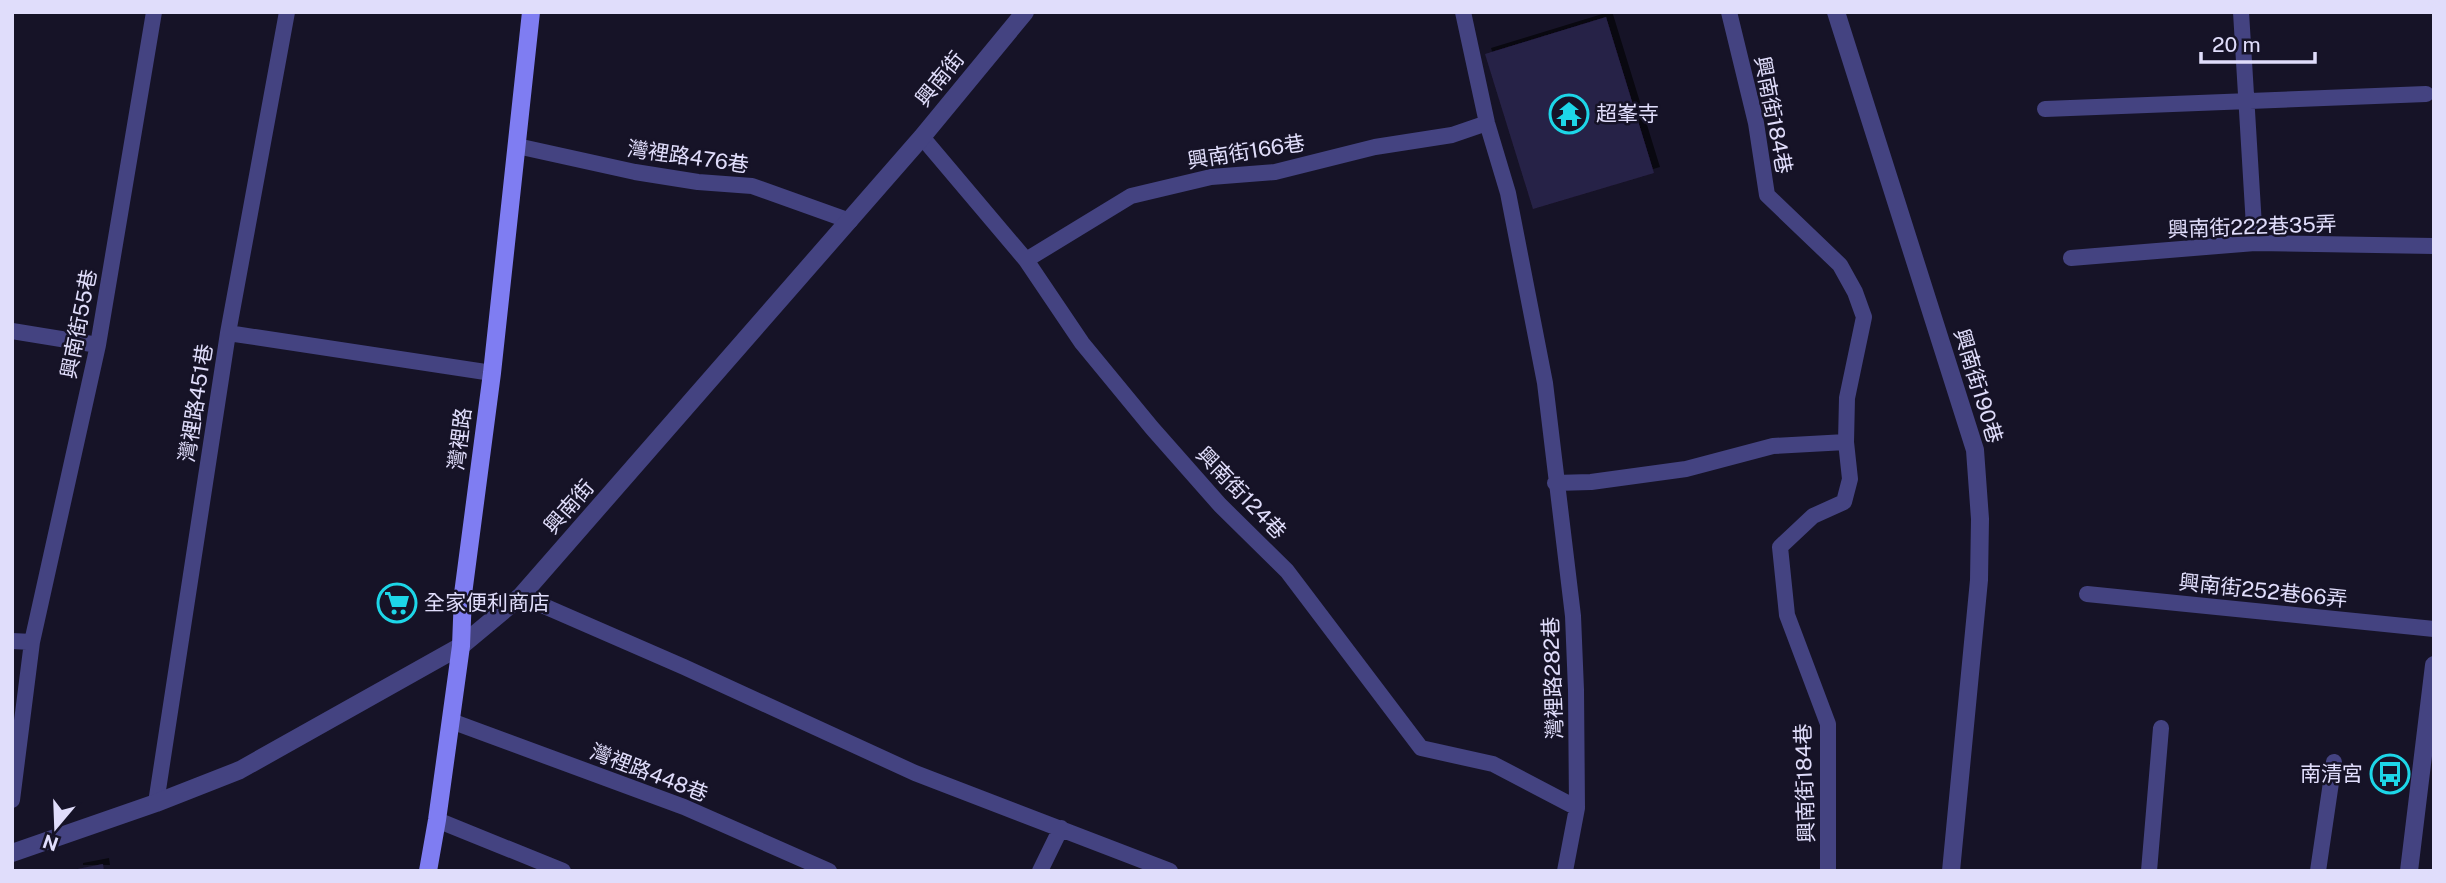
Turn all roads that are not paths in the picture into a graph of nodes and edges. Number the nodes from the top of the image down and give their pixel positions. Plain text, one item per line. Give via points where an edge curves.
1 (154, 12) edge
2 (287, 12) edge
3 (531, 12) edge
4 (1025, 12) edge
5 (1463, 12) edge
6 (1729, 12) edge
7 (1836, 12) edge
8 (2241, 12) edge
9 (2426, 94) dead end
10 (2246, 100) junction
11 (2045, 109) dead end
12 (1487, 123) junction
13 (922, 137) junction
14 (517, 146) junction
15 (850, 221) junction
16 (2255, 243) junction
17 (2434, 246) edge
18 (2071, 258) dead end
19 (1026, 260) junction
20 (12, 331) edge
21 (228, 333) junction
22 (98, 345) junction
23 (492, 373) junction
24 (1846, 442) junction
25 (1555, 483) junction
26 (2087, 594) dead end
27 (521, 596) junction
28 (2434, 629) edge
29 (12, 641) edge
30 (32, 642) junction
31 (461, 646) junction
32 (2434, 665) edge
33 (451, 721) junction
34 (2161, 728) dead end
35 (2334, 762) dead end
36 (12, 800) edge
37 (156, 803) junction
38 (1577, 808) junction
39 (438, 820) junction
40 (1060, 828) junction
41 (12, 853) edge
42 (428, 871) edge
43 (563, 871) edge
44 (829, 871) edge
45 (1040, 871) edge
46 (1170, 871) edge
47 (1565, 871) edge
48 (1828, 871) edge
49 (1951, 871) edge
50 (2149, 871) edge
51 (2318, 871) edge
52 (2409, 871) edge

1 - 22 lane, 興南街55巷
2 - 21 lane, 灣裡路451巷
3 - 14 street, 灣裡路
4 - 13 street, 興南街
5 - 12 lane
6 - 24 lane, 興南街184巷 via 1756,123 1767,195 1840,265 1864,317 1847,398
7 - 49 street, 興南街190巷 via 1975,450 1979,580
8 - 10 lane
9 - 10 lane
10 - 11 lane
10 - 16 lane
12 - 19 lane, 興南街166巷 via 1452,135 1375,147 1275,172 1211,177 1131,195
12 - 25 lane via 1507,193 1545,383
13 - 15 street, 興南街
13 - 19 lane, 興南街124巷
14 - 15 lane, 灣裡路476巷 via 660,176 752,186
14 - 23 street, 灣裡路
15 - 27 street, 興南街
16 - 17 lane, 興南街222巷35弄
16 - 18 lane, 興南街222巷35弄
19 - 38 lane, 興南街124巷 via 1082,343 1220,505 1287,571 1421,748 1493,764
20 - 22 lane
21 - 23 lane
21 - 37 lane, 灣裡路451巷
22 - 30 lane, 興南街55巷
23 - 31 street, 灣裡路 via 463,594
24 - 25 lane via 1773,446 1686,470
24 - 48 lane, 興南街184巷 via 1850,479 1844,502 1813,516 1780,547 1787,615 1828,724
25 - 38 lane, 灣裡路282巷 via 1573,616
26 - 28 lane, 興南街252巷66弄
27 - 31 street, 興南街
27 - 40 lane via 915,773
29 - 30 lane
30 - 36 lane, 興南街55巷
31 - 33 street, 灣裡路
31 - 37 street, 興南街 via 240,771
32 - 52 street
33 - 39 street, 灣裡路
33 - 44 lane, 灣裡路448巷 via 684,807
34 - 50 lane
35 - 51 lane
37 - 41 street, 興南街
38 - 47 lane, 灣裡路282巷
39 - 42 street, 灣裡路
39 - 43 lane
40 - 45 lane
40 - 46 lane

